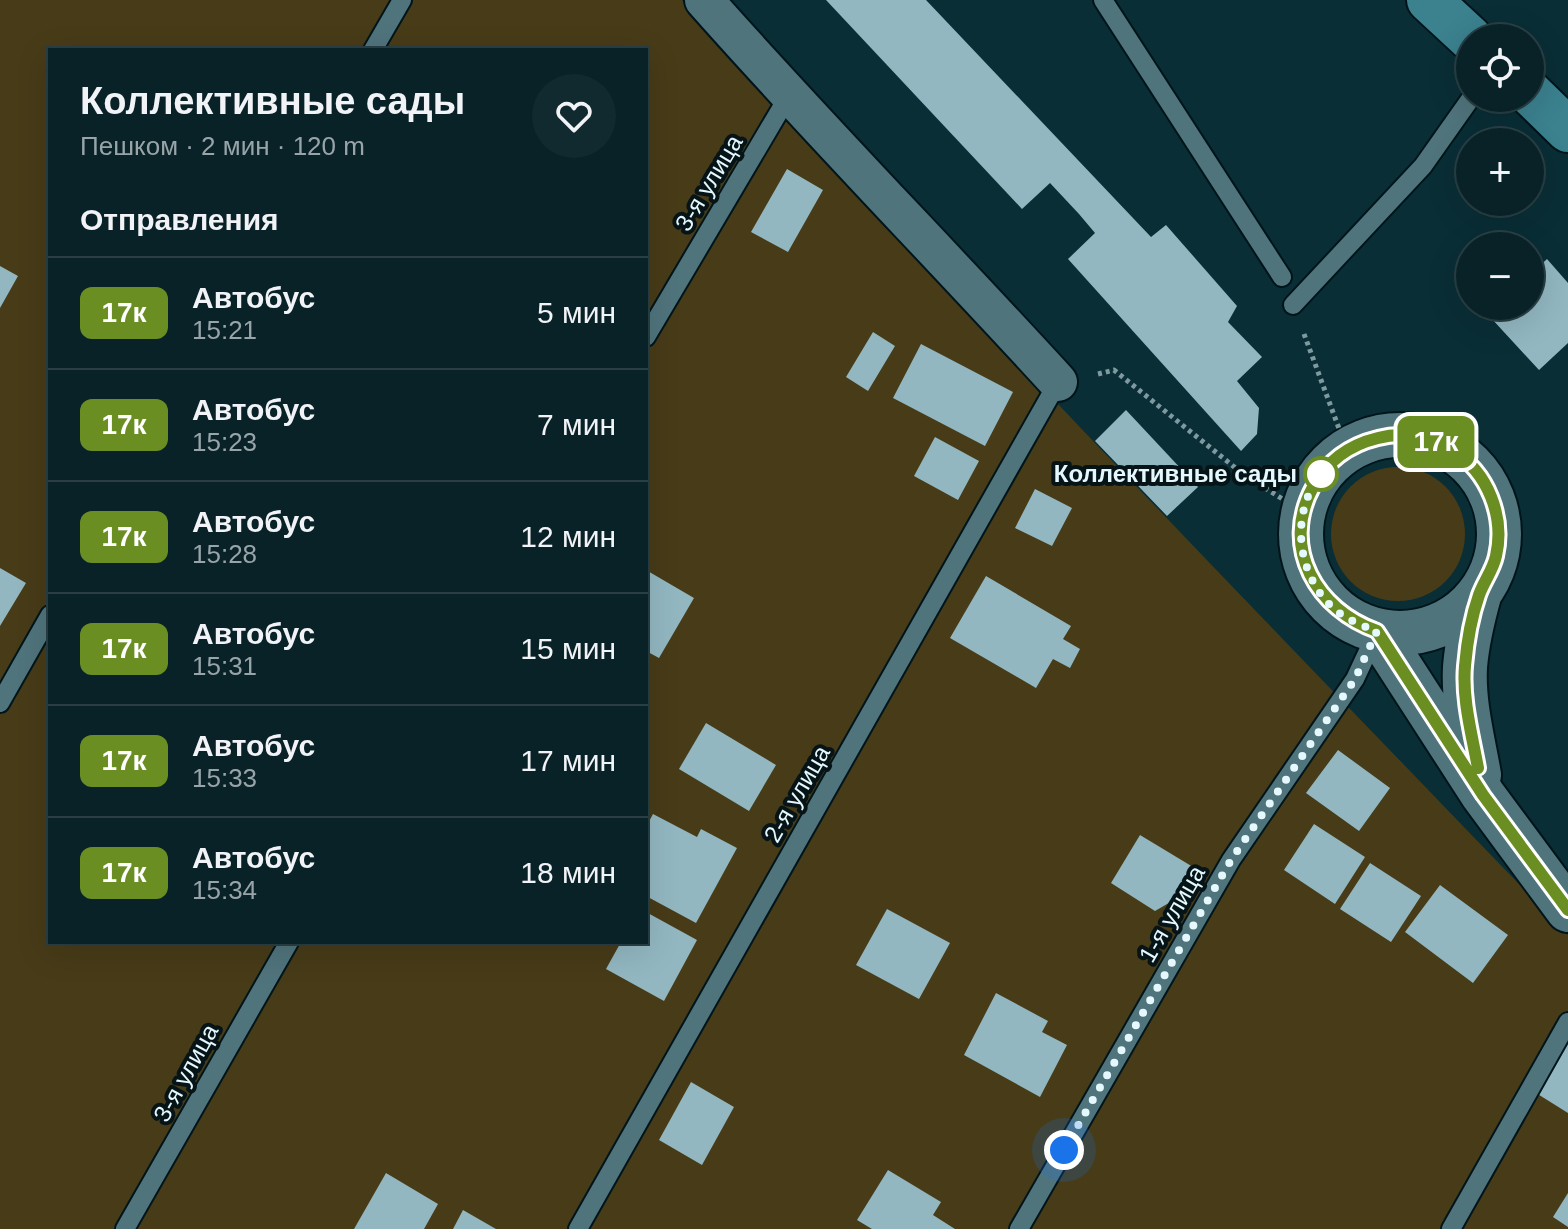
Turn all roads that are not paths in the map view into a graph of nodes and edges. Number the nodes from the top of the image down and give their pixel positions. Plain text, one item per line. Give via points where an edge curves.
1 (402, 0) edge
2 (704, 0) edge
3 (1103, 0) edge
4 (1429, 0) edge
5 (1456, 25) edge
6 (374, 48) edge
7 (789, 95) junction
8 (1544, 107) edge
9 (1461, 112) edge
10 (1568, 130) edge
11 (1282, 277) dead end
12 (1293, 305) road end
13 (648, 334) edge
14 (1058, 382) joint
15 (1480, 592) junction
16 (48, 619) edge
17 (1377, 631) junction
18 (0, 703) edge
19 (1483, 795) junction
20 (1568, 910) edge
21 (288, 944) edge
22 (1568, 1022) edge
23 (125, 1229) edge
24 (578, 1229) edge
25 (1019, 1229) edge
26 (1451, 1229) edge

1 - 6 lane
2 - 7 street
3 - 11 lane
4 - 5 main road
7 - 13 lane, 3-я улица
7 - 14 street
8 - 10 main road
9 - 12 lane via 1423,166
14 - 24 lane, 2-я улица
15 - 17 street via 1460,613 1434,627
15 - 17 street via 1499,537 1492,499 1472,466 1440,443 1383,436 1347,450 1318,476 1300,531 1307,569 1327,602 1358,625
15 - 19 street via 1465,671
16 - 18 lane
17 - 19 street
17 - 25 lane, 1-я улица via 1355,679 1231,860
19 - 20 street
21 - 23 lane, 3-я улица
22 - 26 lane

